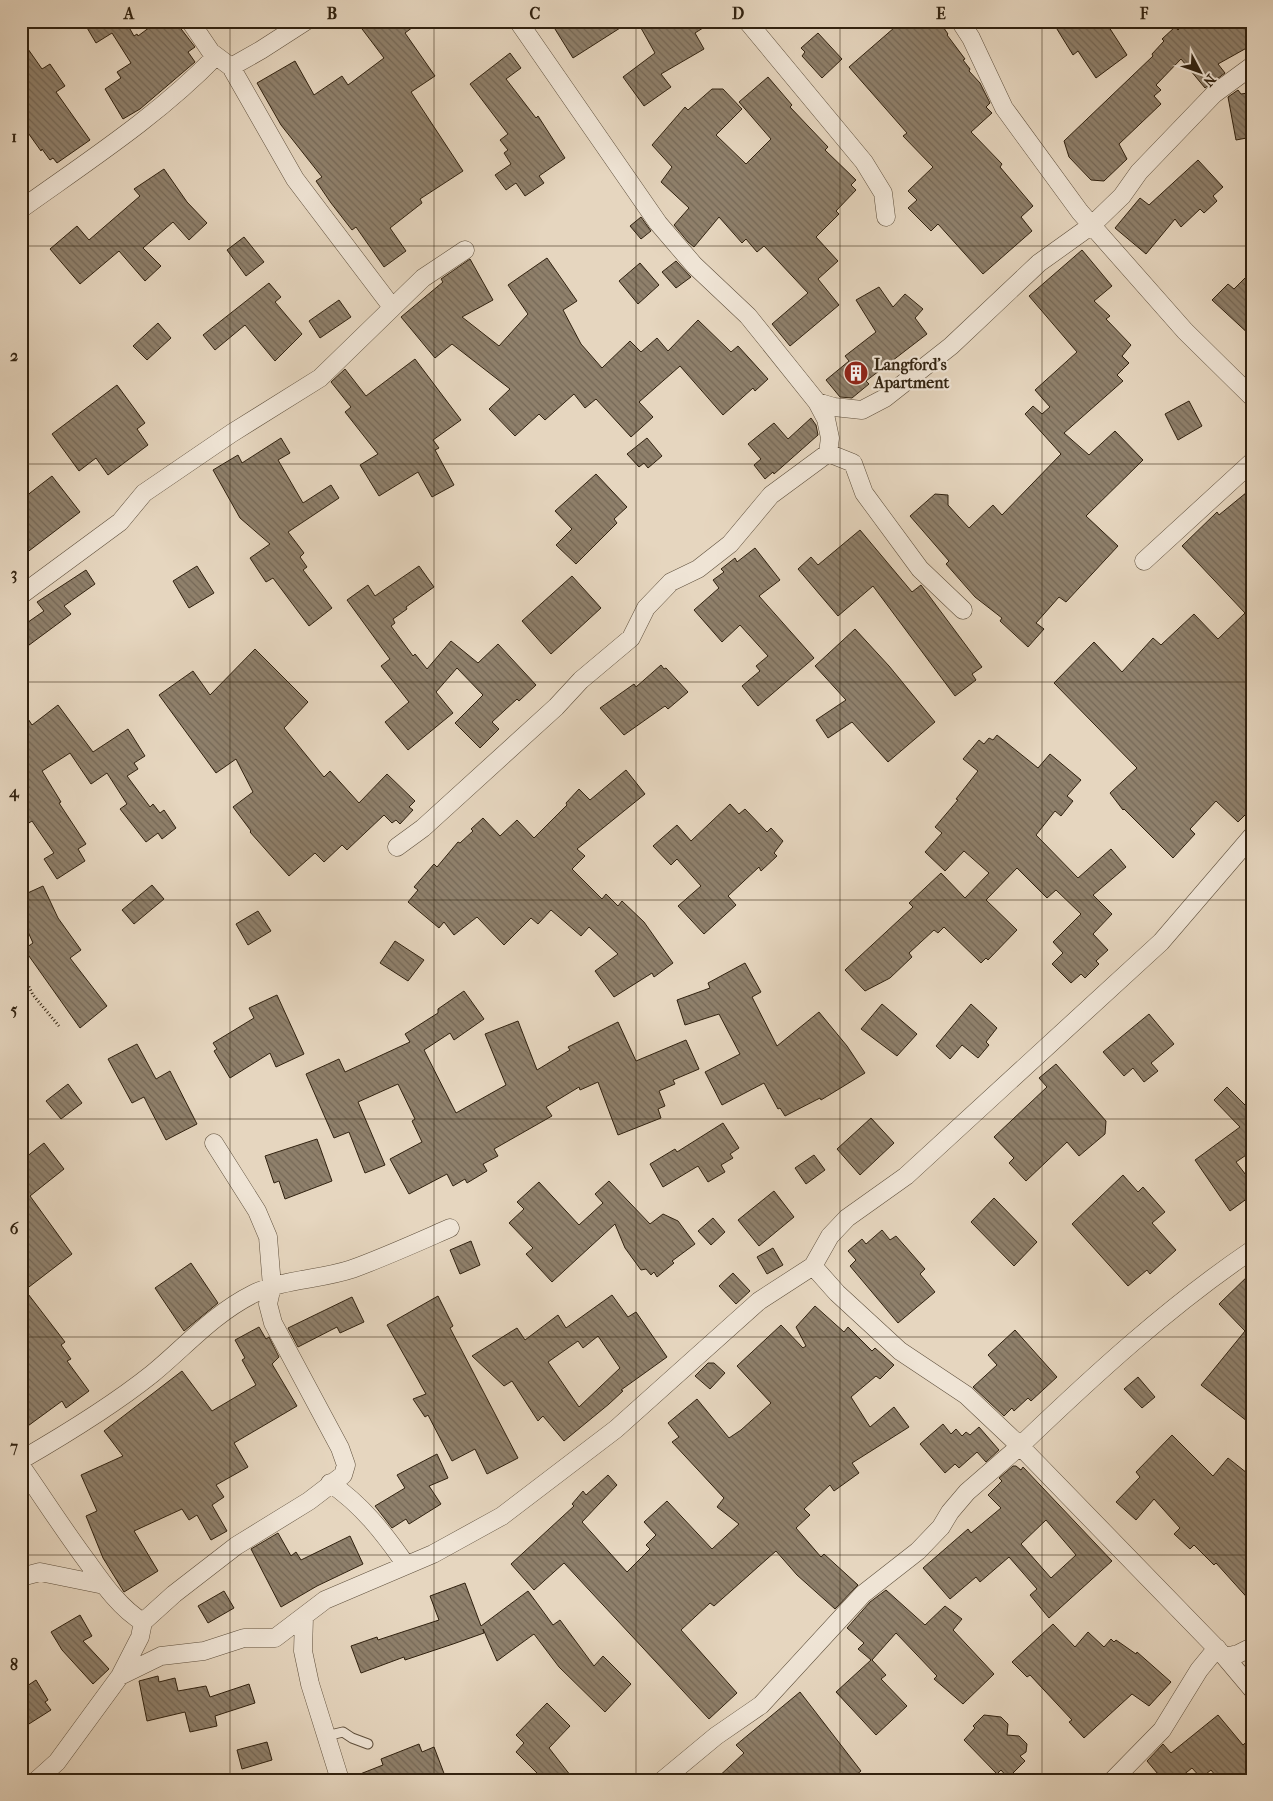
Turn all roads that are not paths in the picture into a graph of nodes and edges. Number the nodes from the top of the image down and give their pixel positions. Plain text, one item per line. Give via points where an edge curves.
1 (190, 21) edge
2 (306, 21) edge
3 (518, 21) edge
4 (747, 21) edge
5 (960, 21) edge
6 (223, 61) junction
7 (1252, 66) edge
8 (21, 209) edge
9 (886, 218) dead end
10 (1092, 225) junction
11 (465, 250) dead end
12 (392, 307) junction
13 (1252, 397) edge
14 (817, 402) junction
15 (828, 453) junction
16 (1252, 462) edge
17 (1144, 561) dead end
18 (21, 594) edge
19 (963, 610) dead end
20 (1252, 836) edge
21 (397, 847) dead end
22 (214, 1143) dead end
23 (450, 1228) dead end
24 (1252, 1250) edge
25 (813, 1266) junction
26 (272, 1286) junction
27 (1020, 1446) junction
28 (21, 1460) edge
29 (21, 1466) edge
30 (330, 1483) junction
31 (406, 1565) junction
32 (21, 1577) edge
33 (104, 1585) junction
34 (304, 1618) junction
35 (143, 1622) junction
36 (1252, 1647) edge
37 (1221, 1652) junction
38 (120, 1676) junction
39 (1252, 1689) edge
40 (326, 1736) junction
41 (368, 1744) dead end
42 (37, 1780) edge
43 (340, 1780) edge
44 (663, 1780) edge
45 (1113, 1780) edge

1 - 6 street via 210,52
2 - 6 street via 275,42
3 - 14 street via 658,223 694,265 748,316
4 - 9 street via 864,162 882,193
5 - 10 street via 1004,108
6 - 8 street via 196,76 140,122
6 - 12 street via 295,179
7 - 10 street via 1214,94
10 - 13 street via 1185,331
10 - 14 street via 1039,263 958,340 885,398 862,410
11 - 12 street via 424,278
12 - 18 street via 320,378 144,493 120,522
14 - 15 street via 826,419 830,438
15 - 19 street via 853,463 864,493 920,570
15 - 21 street via 771,495 730,544 698,569 671,582 646,608 631,638 581,680 556,707 423,828
16 - 17 street
20 - 25 street via 1161,942 906,1176 847,1218 830,1236
22 - 26 street via 258,1210 268,1237
23 - 26 street via 352,1268
24 - 27 street via 1207,1280 1096,1373
25 - 27 street via 837,1293 900,1351 966,1395
25 - 31 street via 759,1301 616,1429 502,1516 434,1554
26 - 28 street via 207,1324 152,1374
26 - 30 street via 268,1304 273,1322 346,1465 342,1474
27 - 37 street
27 - 44 street via 967,1492 918,1552 863,1594 761,1705 702,1747
29 - 33 street
30 - 31 street via 352,1498 388,1538
30 - 35 street via 295,1511 236,1546
31 - 34 street via 325,1600
32 - 33 street via 40,1572
33 - 35 street via 134,1617
34 - 38 street via 274,1638 244,1638 204,1651 161,1656
34 - 40 street via 303,1652
35 - 38 street via 140,1637
36 - 37 street via 1238,1654
37 - 39 street
37 - 45 street via 1198,1670 1162,1730
38 - 42 street via 56,1762
40 - 41 lane via 343,1732
40 - 43 street

